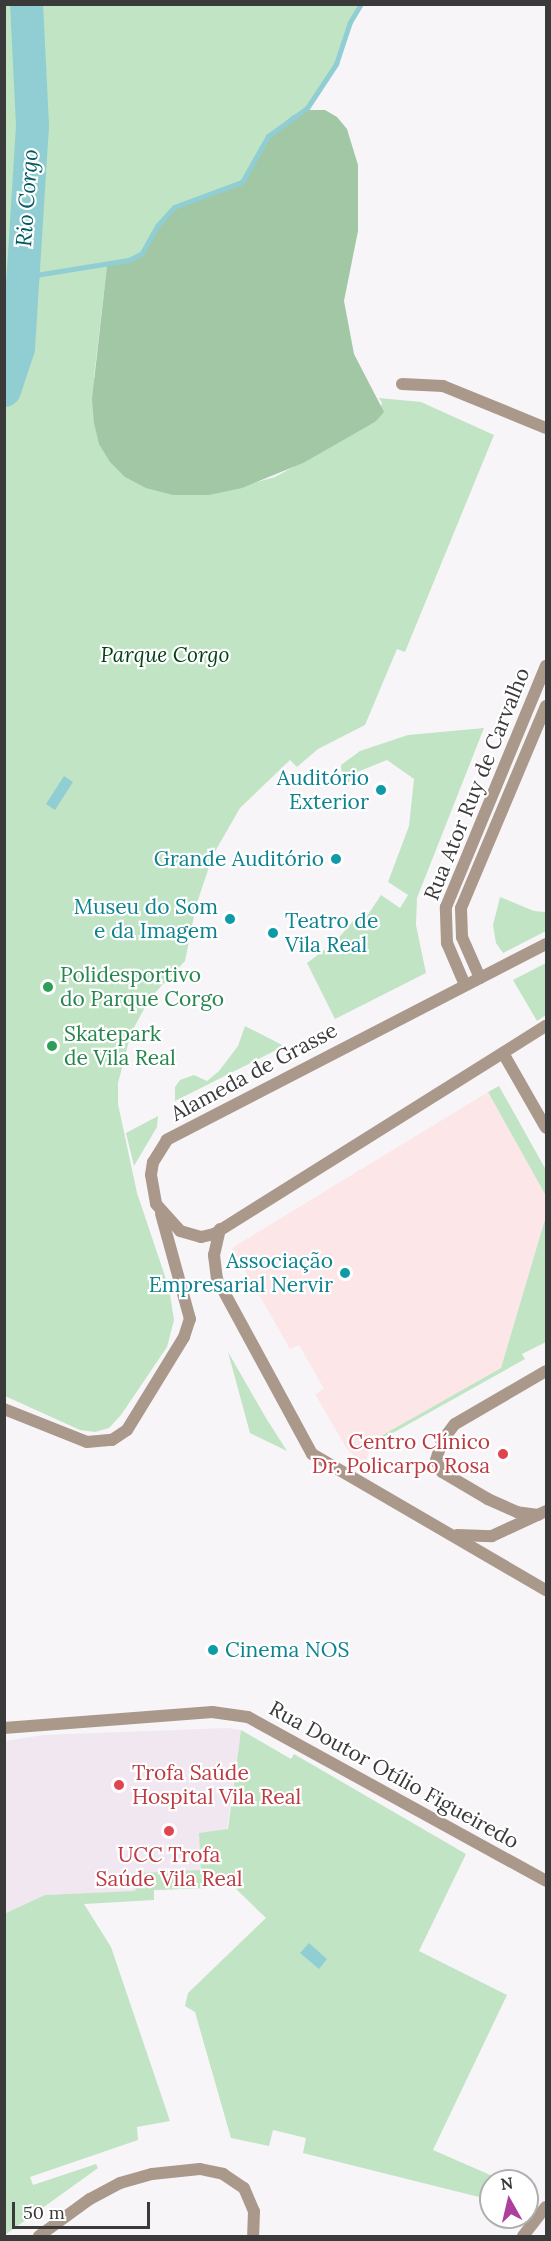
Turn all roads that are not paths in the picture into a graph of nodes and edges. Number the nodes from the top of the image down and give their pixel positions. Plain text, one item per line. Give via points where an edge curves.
1 (402, 384) dead end
2 (546, 428) edge
3 (546, 666) edge
4 (546, 706) edge
5 (546, 944) edge
6 (480, 978) junction
7 (465, 985) junction
8 (546, 1026) edge
9 (503, 1053) junction
10 (546, 1128) edge
11 (161, 1214) junction
12 (220, 1229) junction
13 (546, 1371) edge
14 (4, 1409) edge
15 (542, 1513) edge
16 (444, 1531) junction
17 (546, 1590) edge
18 (7, 1726) edge
19 (546, 1881) edge
20 (546, 2207) edge
21 (39, 2236) edge
22 (253, 2236) edge
23 (523, 2236) edge

1 - 2 street via 443,386
3 - 7 street, Rua Ator Ruy de Carvalho via 446,907 447,943
4 - 6 street, Rua Ator Ruy de Carvalho via 461,908 462,937
5 - 6 street, Alameda de Grasse
6 - 7 street, Alameda de Grasse
7 - 11 street, Alameda de Grasse via 167,1140 153,1162 151,1175
8 - 9 street
9 - 10 street
9 - 12 street
11 - 12 street via 171,1226 190,1236 208,1237
11 - 14 street, Alameda de Grasse via 190,1319 184,1337 127,1430 112,1440 87,1442
12 - 16 street via 214,1255 217,1279 312,1454
13 - 15 street via 459,1420 440,1446 436,1460 440,1470 506,1508
15 - 16 street via 483,1538
16 - 17 street
18 - 19 street, Rua Doutor Otílio Figueiredo via 212,1712 248,1716
20 - 23 street
21 - 22 street via 90,2199 130,2180 177,2170 213,2171 234,2180 247,2193 255,2219

